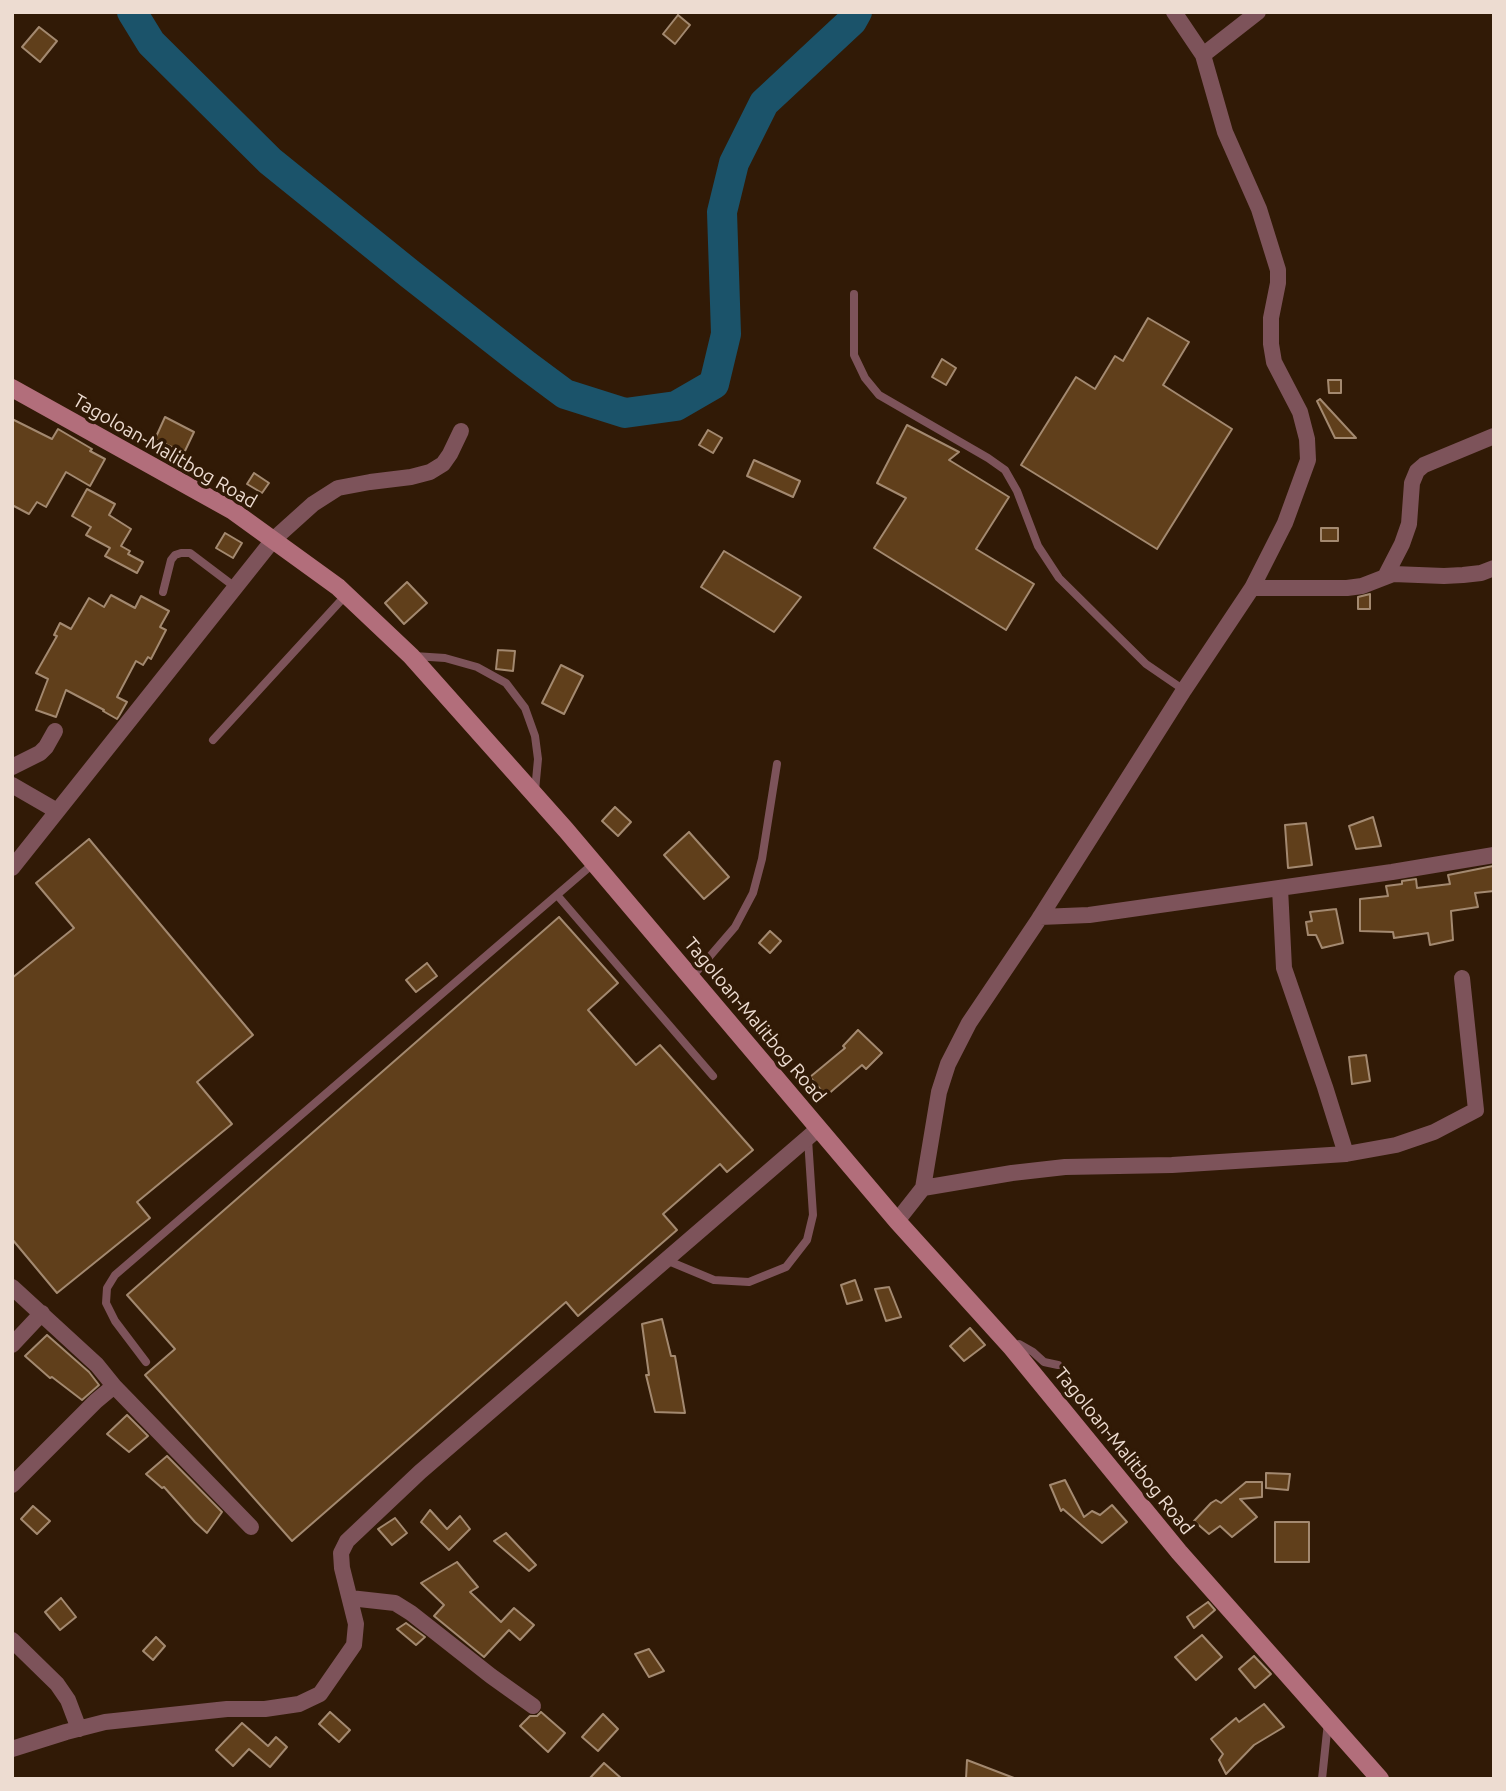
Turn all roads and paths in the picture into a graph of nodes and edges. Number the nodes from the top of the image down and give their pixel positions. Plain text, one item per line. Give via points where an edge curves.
1 (1174, 12) edge
2 (1258, 12) edge
3 (1203, 54) junction
4 (854, 293) dead end
5 (12, 388) edge
6 (461, 431) dead end
7 (1494, 436) edge
8 (273, 540) junction
9 (1494, 568) edge
10 (1385, 575) junction
11 (235, 587) junction
12 (1252, 588) junction
13 (163, 592) dead end
14 (346, 595) junction
15 (411, 656) junction
16 (1184, 690) junction
17 (55, 731) dead end
18 (213, 740) dead end
19 (777, 764) dead end
20 (12, 767) edge
21 (12, 785) edge
22 (535, 795) junction
23 (57, 811) junction
24 (1494, 855) edge
25 (594, 863) junction
26 (12, 867) edge
27 (1280, 888) junction
28 (557, 895) junction
29 (1040, 917) junction
30 (692, 977) junction
31 (1462, 978) dead end
32 (713, 1076) dead end
33 (813, 1133) junction
34 (1346, 1154) junction
35 (923, 1188) junction
36 (897, 1220) junction
37 (666, 1260) junction
38 (12, 1286) edge
39 (42, 1313) junction
40 (12, 1345) edge
41 (1012, 1348) junction
42 (146, 1362) dead end
43 (1058, 1365) dead end
44 (114, 1386) junction
45 (12, 1485) edge
46 (251, 1527) dead end
47 (350, 1598) junction
48 (12, 1640) edge
49 (533, 1706) dead end
50 (1328, 1719) junction
51 (79, 1729) junction
52 (12, 1749) edge
53 (1322, 1779) edge
54 (1380, 1779) edge

1 - 3 street
2 - 3 street
3 - 12 street via 1225,132 1259,209 1278,270 1271,318 1274,362 1300,412 1307,439 1307,460 1284,523
4 - 16 lane via 854,355 879,395 1004,470 1038,546 1059,578 1146,664
5 - 8 main road, Tagoloan-Malitbog Road via 233,511
6 - 8 street via 443,464 430,472 338,488
7 - 10 street via 1417,471 1409,524
8 - 11 street
8 - 14 main road, Tagoloan-Malitbog Road
9 - 10 street via 1463,575
10 - 12 street via 1348,588
11 - 13 lane via 190,553 181,553 171,561
11 - 23 street
12 - 16 street
14 - 15 main road, Tagoloan-Malitbog Road
14 - 18 lane
15 - 22 main road, Tagoloan-Malitbog Road
15 - 22 lane via 445,658 506,682 525,708 535,736
16 - 29 street
17 - 20 street via 40,753
19 - 30 lane via 752,893 735,927
21 - 23 street
22 - 25 main road, Tagoloan-Malitbog Road
23 - 26 street
24 - 27 street
25 - 28 lane
25 - 30 main road, Tagoloan-Malitbog Road
27 - 29 street via 1089,915
27 - 34 street via 1284,968
28 - 32 lane
28 - 42 lane via 115,1275 107,1287 106,1303
29 - 35 street via 969,1023 948,1064
30 - 33 main road, Tagoloan-Malitbog Road
31 - 34 street via 1476,1110 1426,1135
33 - 36 main road, Tagoloan-Malitbog Road
33 - 37 street
33 - 37 lane via 813,1215 807,1240 786,1267 749,1282 714,1280
34 - 35 street via 1065,1167
35 - 36 street
36 - 41 main road, Tagoloan-Malitbog Road
37 - 47 street via 420,1472 347,1541 341,1553
38 - 39 street
39 - 40 street
39 - 44 street
41 - 43 lane via 1018,1344
41 - 50 main road, Tagoloan-Malitbog Road via 1179,1552
44 - 45 street
44 - 46 street
47 - 49 street via 395,1603
47 - 51 street via 356,1624 354,1644 320,1694 299,1704 265,1709 227,1709
48 - 51 street via 57,1684
50 - 53 lane
50 - 54 main road, Tagoloan-Malitbog Road
51 - 52 street

